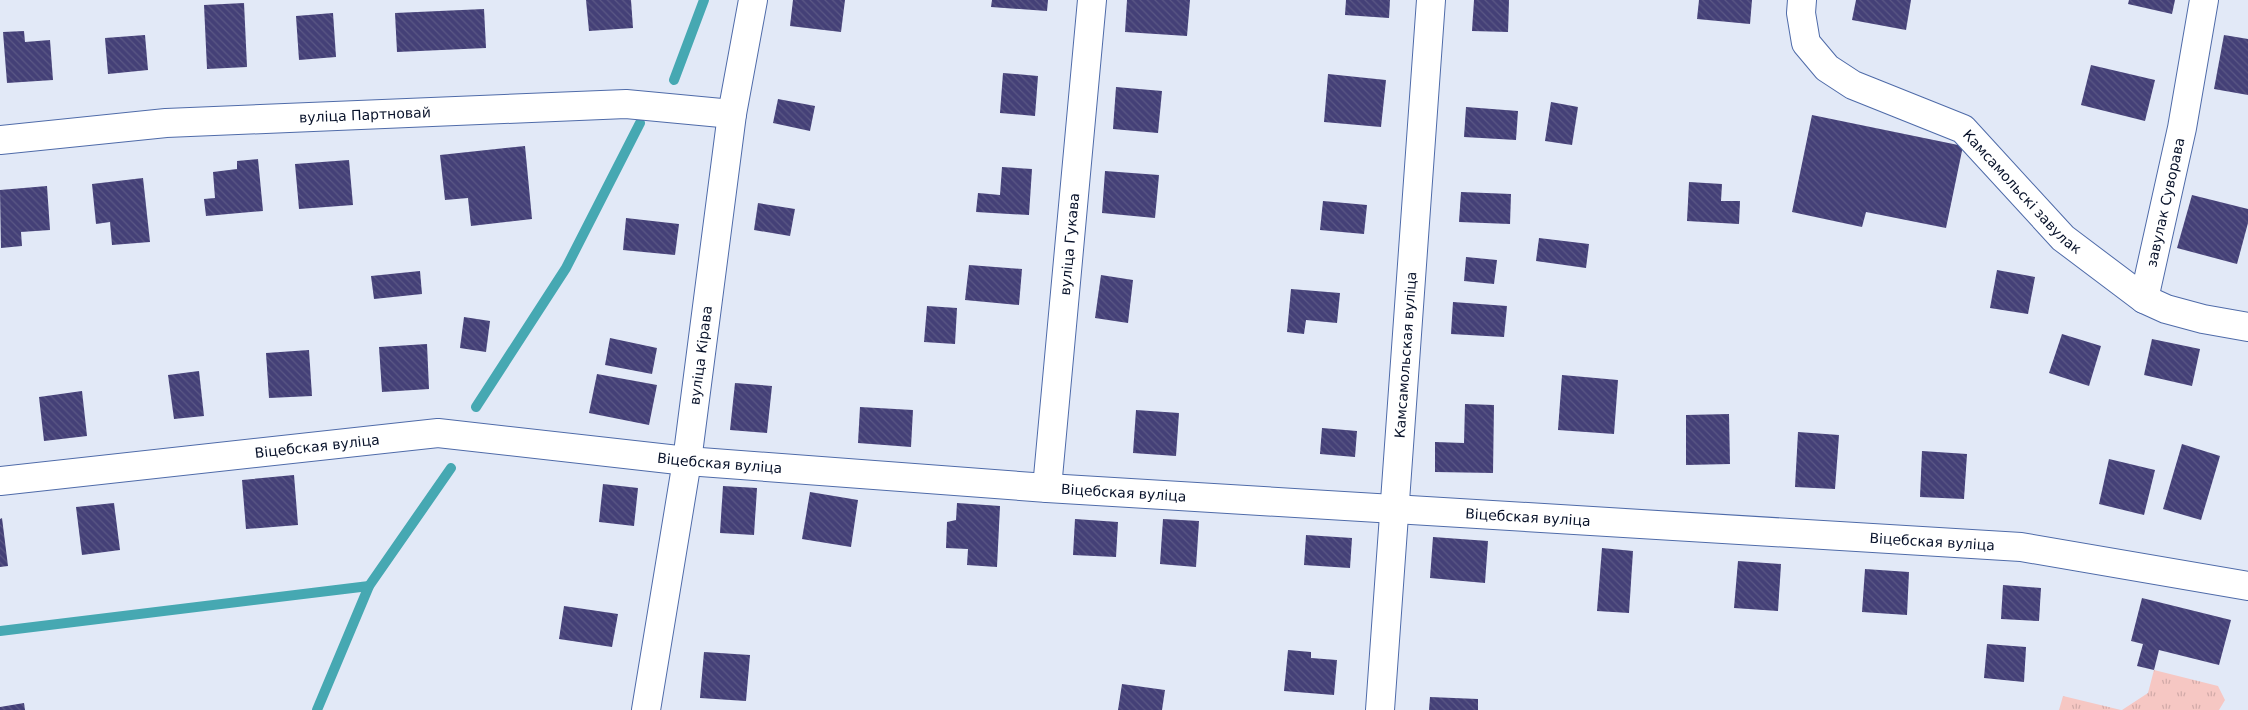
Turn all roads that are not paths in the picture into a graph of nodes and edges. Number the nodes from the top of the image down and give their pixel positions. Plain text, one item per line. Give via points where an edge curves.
1 (752, 0) edge
2 (1092, 0) edge
3 (1430, 0) edge
4 (1802, 0) edge
5 (2204, 0) edge
6 (732, 114) junction
7 (0, 140) edge
8 (2144, 299) junction
9 (2248, 328) edge
10 (687, 460) junction
11 (0, 481) edge
12 (1047, 488) junction
13 (1394, 510) junction
14 (2248, 586) edge
15 (646, 710) edge
16 (1380, 710) edge

1 - 6 street, вуліца Кірава
2 - 12 street, вуліца Гукава
3 - 13 street, Камсамольская вуліца
4 - 8 street, Камсамольскі завулак via 1806,42 1827,68 1853,85 1962,129 2063,238
5 - 8 street, завулак Суворава via 2182,128
6 - 7 street, вуліца Партновай via 626,104 166,123
6 - 10 street, вуліца Кірава
8 - 9 street via 2166,309
10 - 11 street, Віцебская вуліца via 438,433
10 - 12 street, Віцебская вуліца
10 - 15 street, вуліца Кірава
12 - 13 street, Віцебская вуліца
13 - 14 street, Віцебская вуліца via 2020,548
13 - 16 street, Камсамольская вуліца

